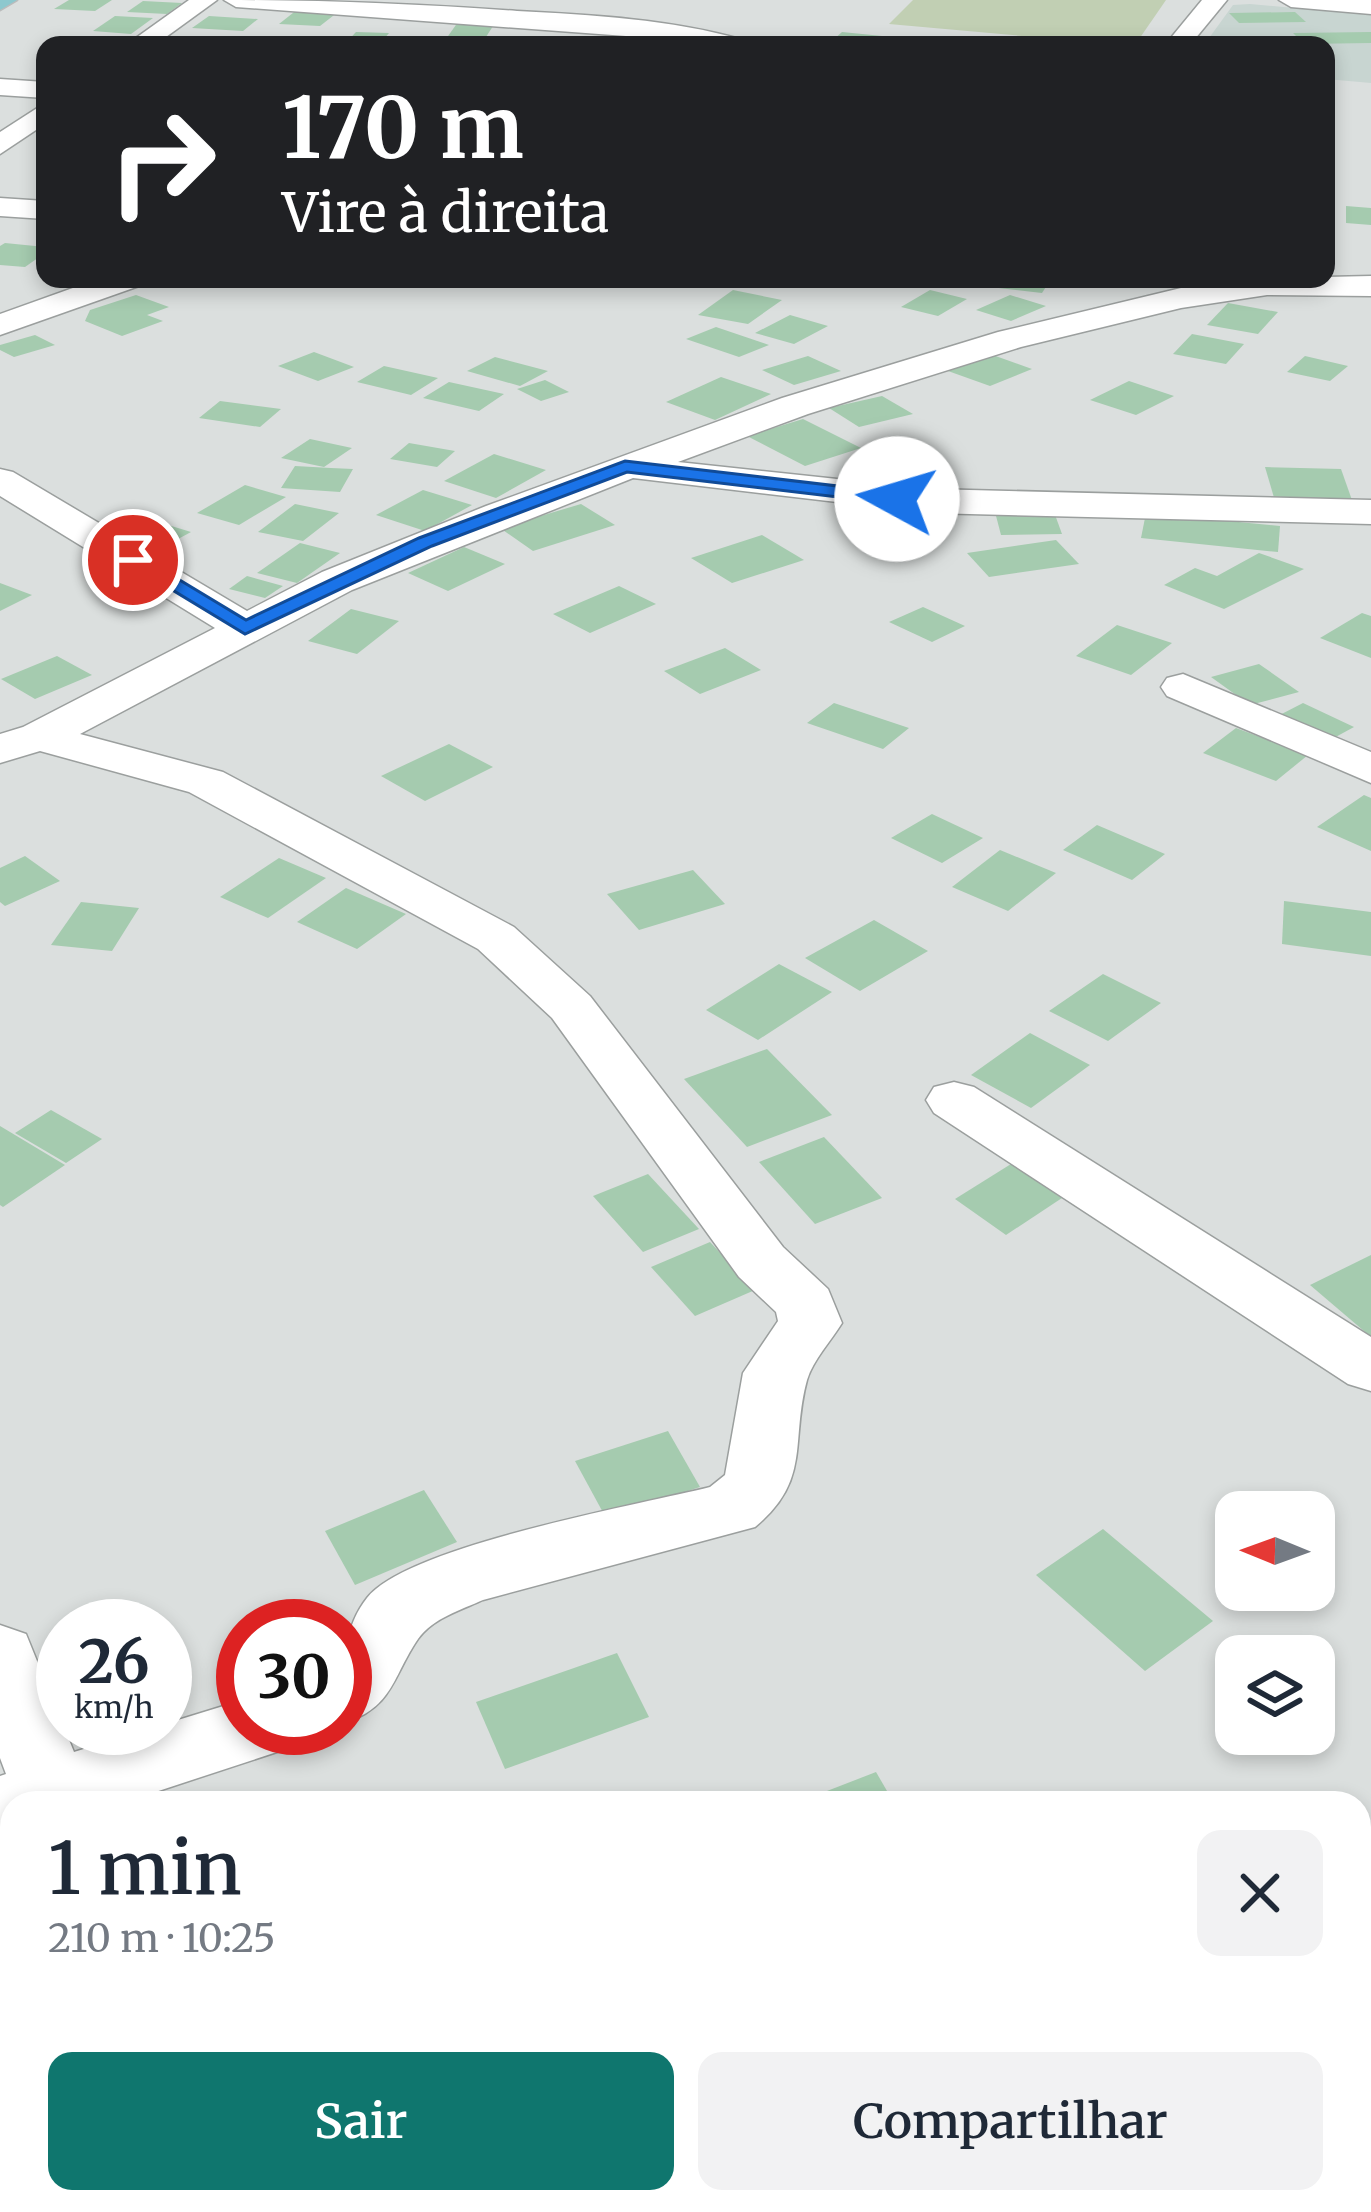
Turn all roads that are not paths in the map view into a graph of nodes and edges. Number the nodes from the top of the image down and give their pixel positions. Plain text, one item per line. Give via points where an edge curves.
1 (205, 0) edge
2 (236, 0) edge
3 (1216, 0) edge
4 (1291, 0) edge
5 (368, 8) junction
6 (1371, 8) edge
7 (534, 9) edge
8 (335, 33) dead end
9 (151, 36) edge
10 (510, 36) edge
11 (699, 36) edge
12 (1185, 36) edge
13 (0, 87) edge
14 (36, 89) edge
15 (36, 118) edge
16 (0, 146) edge
17 (0, 207) edge
18 (36, 209) edge
19 (1335, 285) edge
20 (1371, 286) edge
21 (103, 288) edge
22 (1235, 288) edge
23 (0, 325) edge
24 (625, 467) junction
25 (0, 480) edge
26 (1371, 512) edge
27 (245, 628) junction
28 (1183, 687) dead end
29 (20, 743) edge
30 (1371, 770) edge
31 (954, 1100) dead end
32 (1371, 1368) edge
33 (0, 1655) edge
34 (372, 1656) edge
35 (216, 1741) edge
36 (25, 1791) edge
37 (61, 1791) edge

1 - 9 street
2 - 5 street
3 - 12 street
4 - 6 street
5 - 7 street
5 - 8 street
7 - 10 street
7 - 11 street
13 - 14 street
15 - 16 street
17 - 18 street
19 - 20 street
21 - 23 street
22 - 24 street via 1010,339
24 - 26 street via 931,502
24 - 27 street via 426,542
25 - 27 street
27 - 29 street
28 - 30 street
29 - 34 street via 206,782 496,938 571,1006 761,1262 806,1304 810,1323 776,1373 757,1487 731,1508 467,1576 418,1597 394,1617
31 - 32 street
33 - 36 street
35 - 37 street

